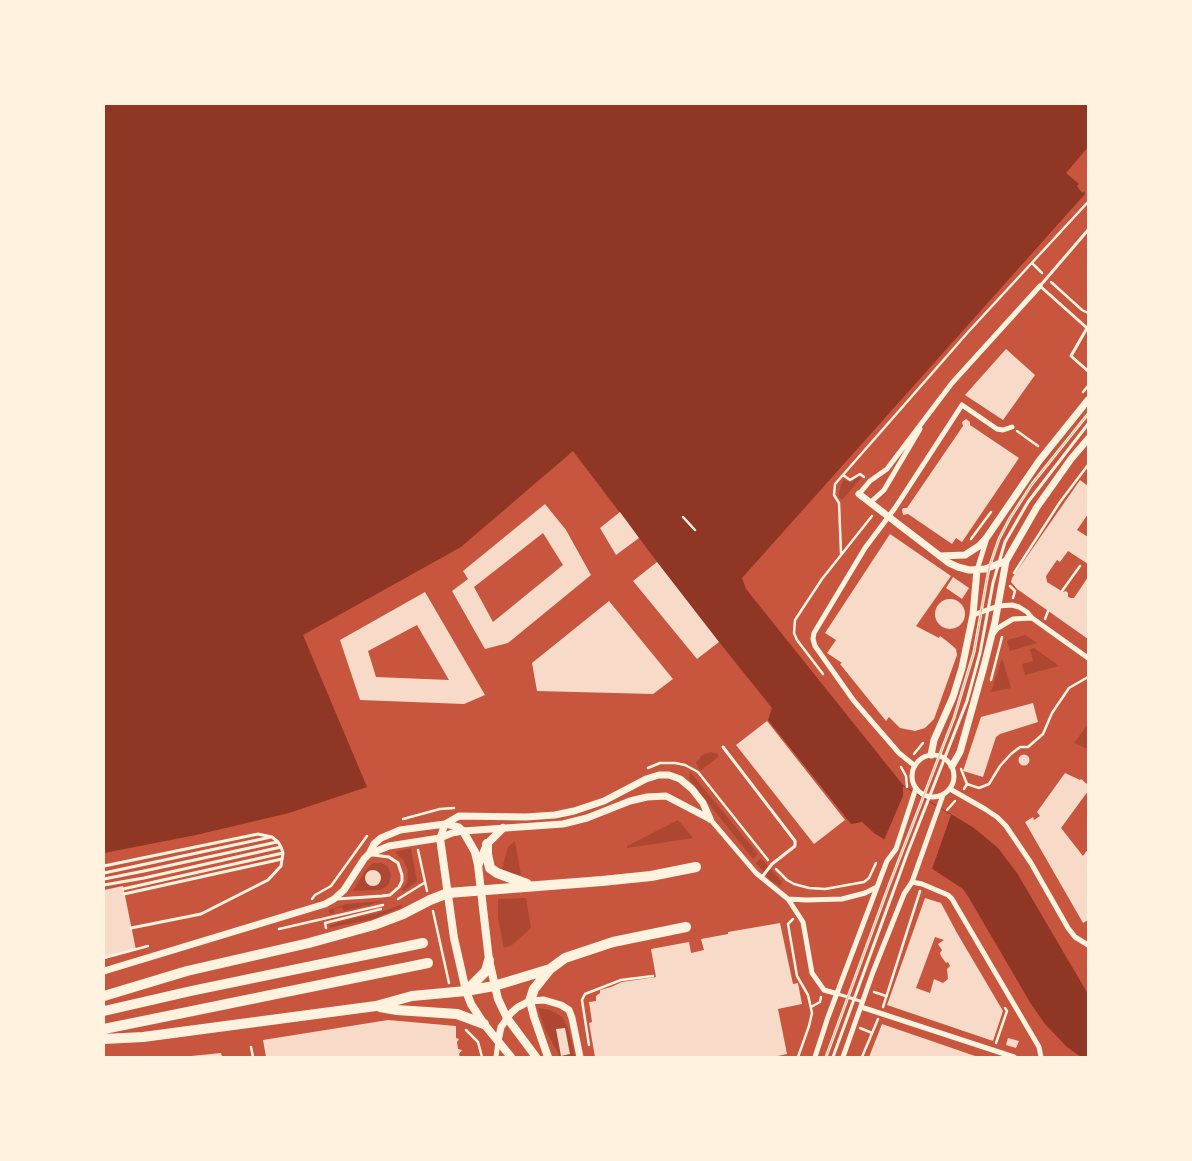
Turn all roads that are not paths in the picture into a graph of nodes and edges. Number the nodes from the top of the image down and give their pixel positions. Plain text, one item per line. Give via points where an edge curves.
1 (1088, 230) edge
2 (1040, 286) junction
3 (1088, 371) edge
4 (1088, 400) edge
5 (934, 405) junction
6 (1088, 414) edge
7 (1088, 424) edge
8 (1012, 427) dead end
9 (1088, 439) edge
10 (859, 494) joint
11 (871, 502) junction
12 (1018, 505) junction
13 (1006, 508) junction
14 (887, 516) junction
15 (987, 538) junction
16 (940, 556) junction
17 (1006, 560) junction
18 (998, 564) junction
19 (989, 568) junction
20 (977, 570) junction
21 (998, 606) junction
22 (989, 609) junction
23 (981, 612) junction
24 (973, 615) junction
25 (1032, 618) junction
26 (991, 636) junction
27 (1088, 658) edge
28 (723, 748) dead end
29 (931, 755) junction
30 (942, 757) junction
31 (914, 766) junction
32 (952, 766) junction
33 (950, 789) junction
34 (916, 790) junction
35 (943, 795) junction
36 (926, 797) junction
37 (710, 819) junction
38 (445, 824) junction
39 (504, 828) junction
40 (463, 831) junction
41 (272, 837) junction
42 (440, 838) junction
43 (278, 842) junction
44 (487, 844) junction
45 (281, 848) junction
46 (283, 853) junction
47 (370, 854) junction
48 (282, 859) junction
49 (478, 865) junction
50 (104, 866) edge
51 (696, 868) dead end
52 (104, 873) edge
53 (762, 877) junction
54 (104, 879) edge
55 (912, 882) junction
56 (104, 885) edge
57 (529, 887) junction
58 (878, 887) junction
59 (123, 889) dead end
60 (480, 890) junction
61 (448, 893) junction
62 (124, 894) dead end
63 (788, 898) junction
64 (334, 899) junction
65 (686, 927) dead end
66 (132, 928) dead end
67 (424, 943) dead end
68 (1088, 945) edge
69 (489, 960) junction
70 (428, 963) dead end
71 (550, 969) junction
72 (104, 971) edge
73 (494, 986) junction
74 (466, 991) junction
75 (838, 994) junction
76 (104, 996) edge
77 (848, 997) junction
78 (854, 999) junction
79 (530, 1001) junction
80 (862, 1004) junction
81 (376, 1006) junction
82 (104, 1011) edge
83 (507, 1018) junction
84 (484, 1024) junction
85 (104, 1029) edge
86 (104, 1039) edge
87 (498, 1041) junction
88 (496, 1057) edge
89 (511, 1057) edge
90 (536, 1057) edge
91 (548, 1057) edge
92 (580, 1057) edge
93 (815, 1057) edge
94 (826, 1057) edge
95 (833, 1057) edge
96 (843, 1057) edge
97 (1014, 1057) edge
98 (1041, 1057) edge

1 - 2 lane
2 - 3 lane via 1087,328 1071,356
2 - 5 street
4 - 13 street via 1038,461
5 - 10 street via 887,469
5 - 11 street via 884,490
6 - 12 lane
7 - 18 lane via 1028,502 1007,537
8 - 14 street via 997,429 962,405
9 - 17 street via 1036,507
10 - 11 street
11 - 14 street
12 - 13 lane
12 - 19 lane via 999,539
13 - 15 street
14 - 16 street
14 - 31 street via 840,588 813,639 854,701
15 - 16 street via 965,555
15 - 20 street
16 - 20 street via 959,568
17 - 18 street
17 - 21 street
18 - 19 street
18 - 22 lane
19 - 20 street
19 - 23 lane
20 - 24 street
21 - 22 street
21 - 25 street via 1019,607
21 - 26 street
22 - 23 street
22 - 30 lane via 973,682
23 - 24 street
23 - 30 lane via 974,652
24 - 29 street via 962,668
25 - 26 street via 1013,619
25 - 27 street
26 - 32 street via 960,752
28 - 53 lane via 795,841 795,846 772,864
29 - 30 street
29 - 31 street
30 - 32 street
30 - 36 lane
30 - 36 lane
31 - 34 street via 912,778
32 - 33 street via 954,780
33 - 35 street
33 - 68 street via 997,817 1006,826 1031,862 1068,928
34 - 36 street
34 - 58 street via 896,848
35 - 36 street
35 - 55 street
36 - 77 lane via 902,851
36 - 78 lane
37 - 38 street via 692,789 680,779 659,775 574,811 526,817 459,816
37 - 39 street via 666,796 630,801 563,824
37 - 53 street
38 - 40 street
38 - 42 street
38 - 47 street via 400,830 381,838
39 - 40 street
39 - 44 main road
40 - 42 street
40 - 49 main road via 475,852
41 - 43 lane
41 - 50 lane via 258,834
41 - 52 lane
42 - 47 street via 389,846
42 - 61 main road
43 - 45 lane
43 - 54 lane
44 - 49 main road
44 - 57 highway via 490,868
45 - 46 lane
45 - 56 lane
46 - 48 lane
46 - 59 lane
47 - 64 street
47 - 64 lane via 389,856 398,863 402,875 400,887 390,895
48 - 62 lane
48 - 66 lane via 281,866 268,880 216,907 200,914
49 - 60 main road
51 - 57 highway via 641,877
53 - 63 street
55 - 80 street via 904,894
55 - 98 street via 952,899 1039,1047
57 - 60 highway
58 - 63 street via 842,899
58 - 75 street
60 - 61 highway
60 - 69 main road
61 - 74 main road
61 - 76 highway via 374,925 187,971
63 - 75 street via 803,922 812,973 824,990
64 - 72 street via 310,910
65 - 71 highway via 613,942 565,958
67 - 82 highway
69 - 73 main road
69 - 74 highway via 486,971
70 - 85 highway
71 - 73 highway
71 - 79 highway via 534,989
73 - 74 highway
73 - 83 main road
74 - 81 highway via 412,996
74 - 84 main road
75 - 77 lane
75 - 93 street
77 - 78 lane
77 - 94 lane
78 - 80 lane
78 - 95 lane
79 - 83 street
79 - 91 main road
79 - 92 street via 544,1000 569,1010
80 - 96 street
80 - 97 street via 880,1013
81 - 84 highway via 457,1014
81 - 86 highway via 143,1037
83 - 87 street
83 - 90 main road
84 - 87 main road
87 - 88 street
87 - 89 main road

